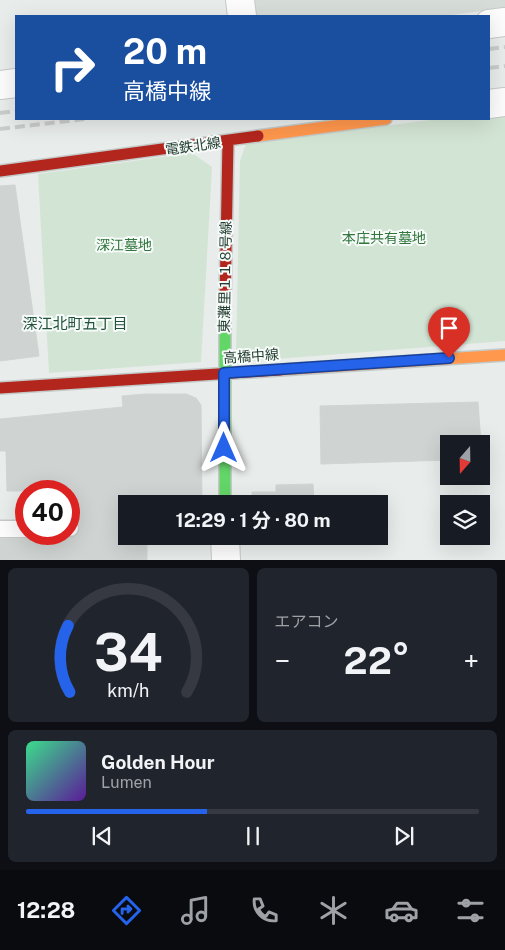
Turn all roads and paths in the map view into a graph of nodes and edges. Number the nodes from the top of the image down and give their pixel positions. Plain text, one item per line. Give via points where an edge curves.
1 (240, 0) edge
2 (242, 15) edge
3 (505, 22) edge
4 (490, 24) edge
5 (15, 84) edge
6 (0, 86) edge
7 (505, 102) edge
8 (490, 104) edge
9 (379, 120) edge
10 (228, 141) junction
11 (0, 171) edge
12 (505, 355) edge
13 (224, 373) junction
14 (0, 388) edge
15 (225, 495) edge
16 (0, 529) edge
17 (15, 529) edge
18 (225, 545) edge
19 (226, 560) edge

1 - 2 street
3 - 4 street
5 - 6 street
7 - 8 street
9 - 10 street, 電鉄北線
10 - 11 street, 電鉄北線
10 - 13 street, 東灘里１１８号線
12 - 13 street, 高橋中線
13 - 14 street, 高橋中線
13 - 15 street, 東灘里１１８号線
16 - 17 lane
18 - 19 street

